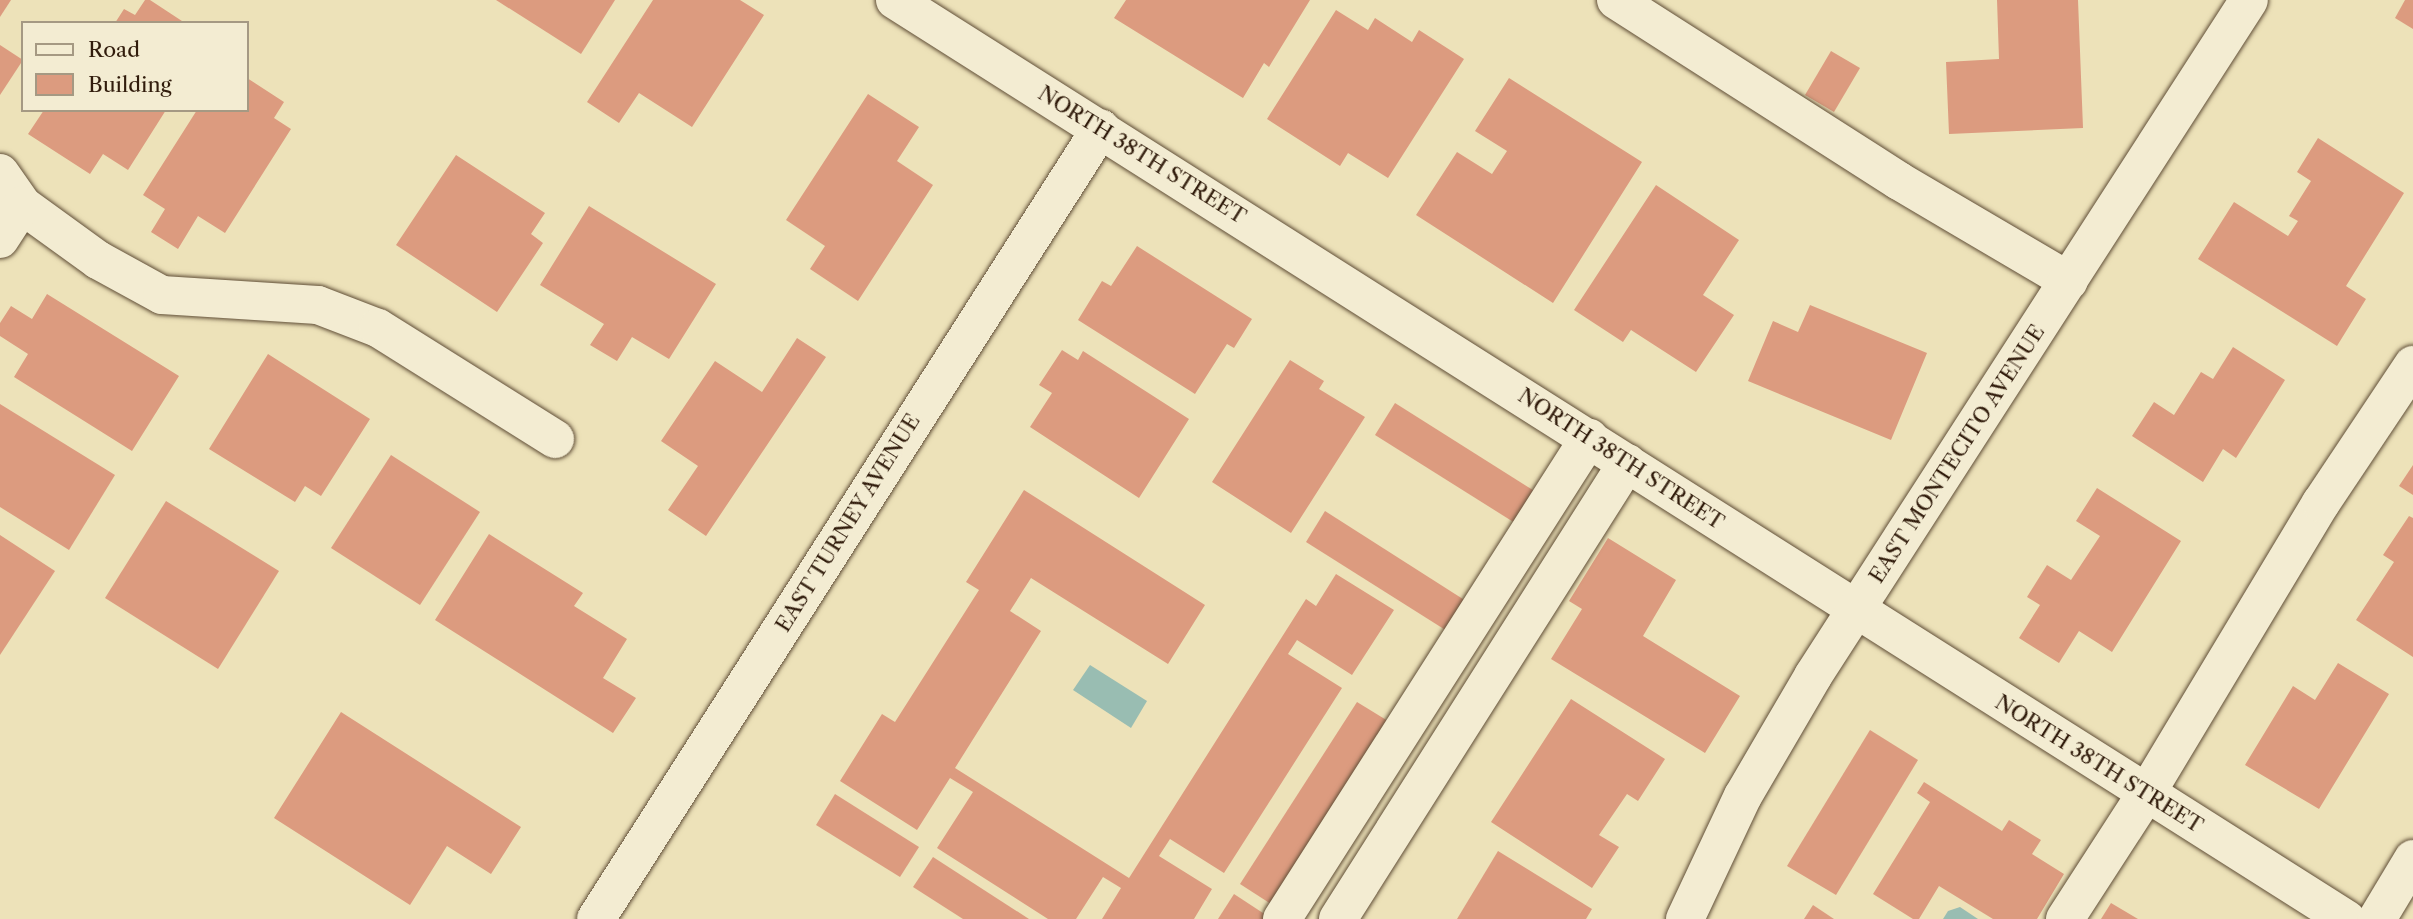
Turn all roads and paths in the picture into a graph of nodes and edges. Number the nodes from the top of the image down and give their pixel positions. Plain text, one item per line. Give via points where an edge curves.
1 (895, 0) edge
2 (1616, 0) edge
3 (2249, 0) edge
4 (1101, 128) junction
5 (0, 173) edge
6 (22, 205) junction
7 (0, 239) edge
8 (2069, 281) junction
9 (2413, 365) edge
10 (1589, 438) junction
11 (555, 439) dead end
12 (1627, 463) junction
13 (1857, 610) junction
14 (2146, 794) junction
15 (2413, 859) edge
16 (596, 919) edge
17 (1282, 919) edge
18 (1338, 919) edge
19 (1685, 919) edge
20 (2065, 919) edge
21 (2346, 919) edge
22 (2376, 919) edge

1 - 4 street, NORTH 38TH STREET
2 - 8 street via 1899,181
3 - 8 street, EAST MONTECITO AVENUE
4 - 10 street, NORTH 38TH STREET
4 - 16 street, EAST TURNEY AVENUE
5 - 6 street
6 - 7 street
6 - 11 street via 97,260 162,295 318,305 378,328
8 - 13 street, EAST MONTECITO AVENUE
9 - 14 street via 2321,503
10 - 12 street, NORTH 38TH STREET
10 - 17 street
12 - 13 street, NORTH 38TH STREET
12 - 18 street
13 - 14 street, NORTH 38TH STREET
13 - 19 street, EAST MONTECITO AVENUE via 1748,786
14 - 20 street
14 - 21 street, NORTH 38TH STREET
15 - 22 street

